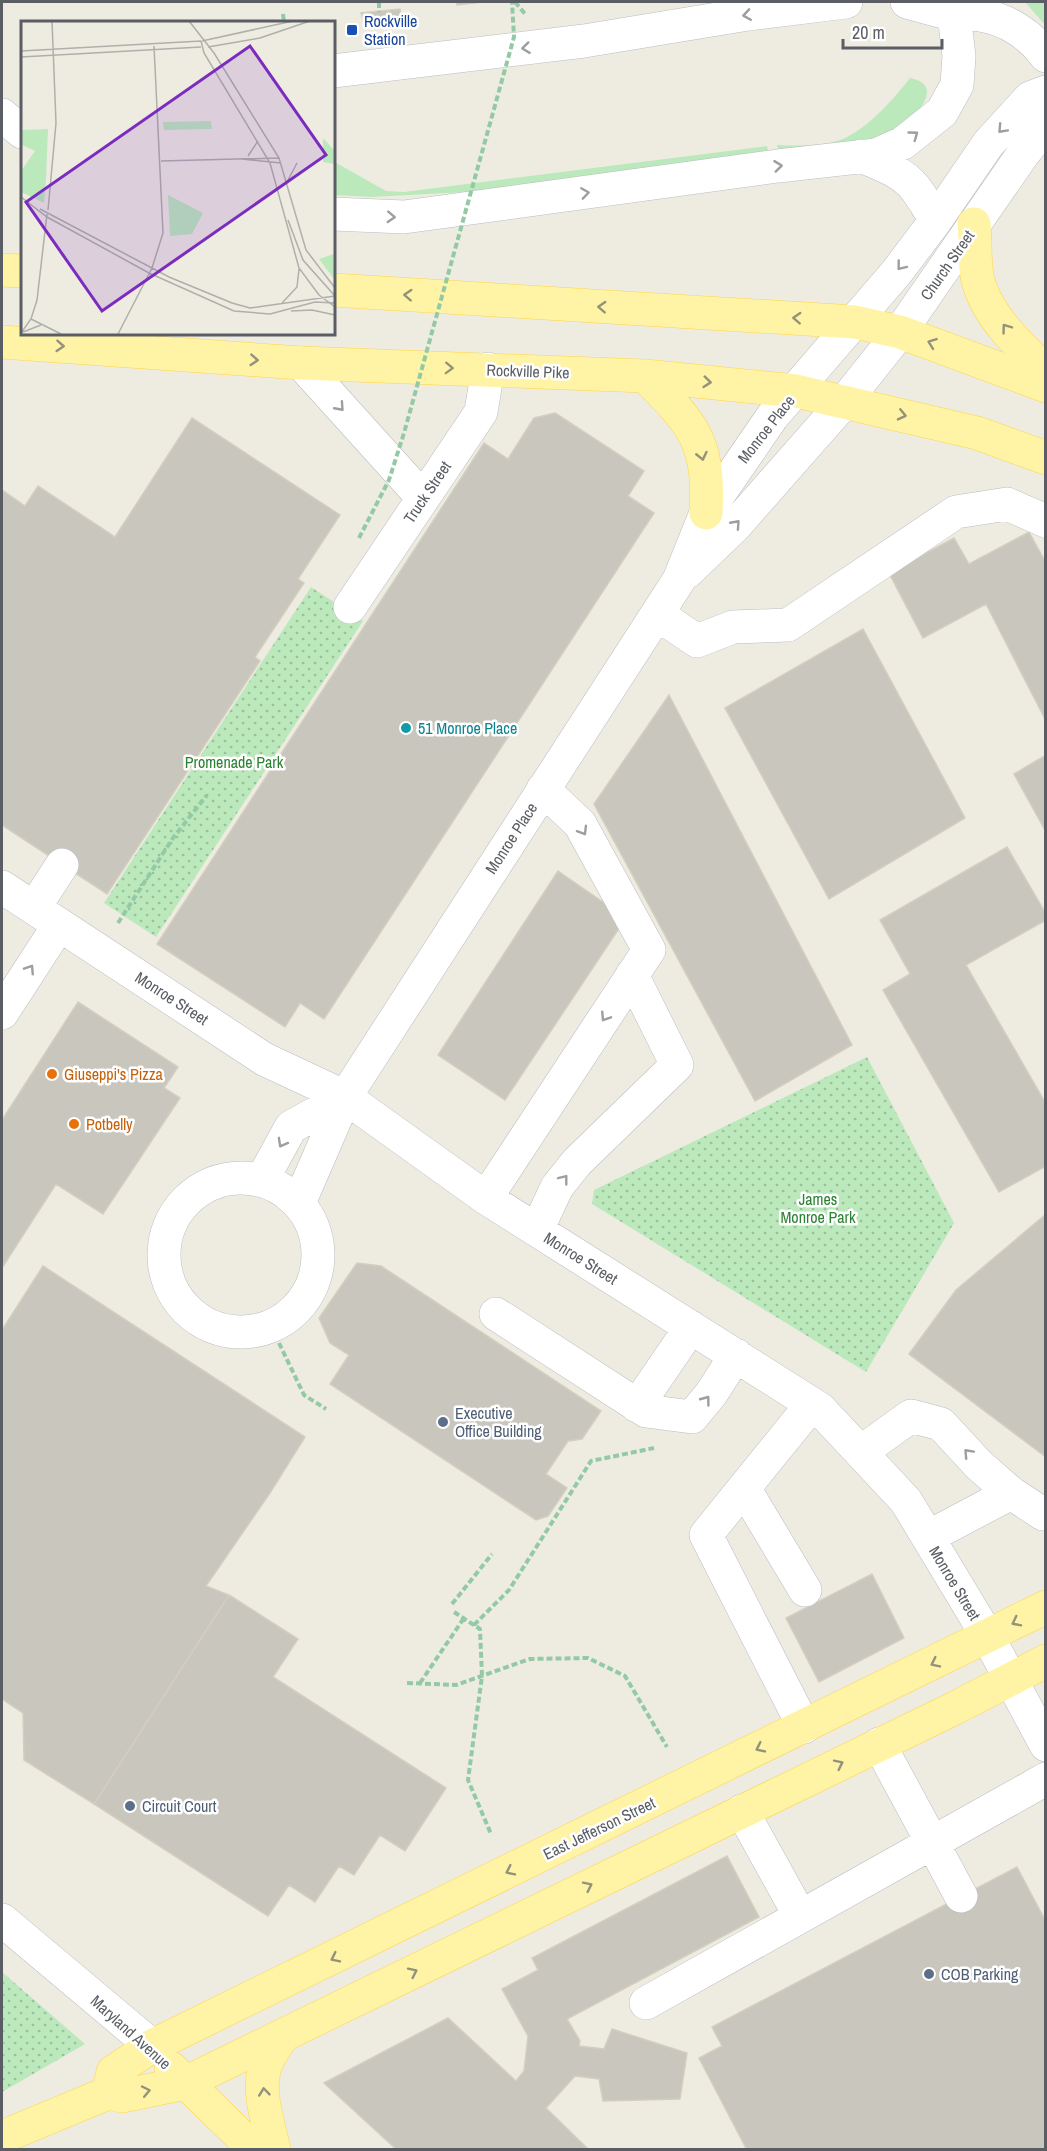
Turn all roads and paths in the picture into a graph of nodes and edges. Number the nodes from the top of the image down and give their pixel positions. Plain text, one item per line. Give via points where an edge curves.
1 (379, 2) edge
2 (512, 2) edge
3 (846, 2) edge
4 (907, 2) edge
5 (380, 12) dead end
6 (283, 14) dead end
7 (954, 14) junction
8 (284, 21) edge
9 (1046, 56) edge
10 (334, 71) edge
11 (1046, 92) edge
12 (2, 116) edge
13 (1046, 126) edge
14 (21, 131) edge
15 (861, 156) junction
16 (334, 214) edge
17 (936, 220) junction
18 (974, 224) junction
19 (2, 270) edge
20 (21, 271) edge
21 (334, 290) edge
22 (855, 322) junction
23 (900, 332) junction
24 (2, 342) edge
25 (302, 363) junction
26 (488, 369) junction
27 (1046, 371) edge
28 (645, 376) junction
29 (1046, 386) edge
30 (796, 391) junction
31 (845, 401) junction
32 (1046, 458) edge
33 (423, 498) junction
34 (706, 513) junction
35 (1046, 520) edge
36 (359, 538) dead end
37 (679, 580) junction
38 (350, 607) dead end
39 (657, 614) junction
40 (543, 789) junction
41 (207, 795) dead end
42 (62, 865) dead end
43 (2, 887) edge
44 (47, 916) junction
45 (118, 923) dead end
46 (632, 975) junction
47 (2, 1013) edge
48 (345, 1097) junction
49 (262, 1180) junction
50 (486, 1198) junction
51 (299, 1203) junction
52 (537, 1230) junction
53 (496, 1314) dead end
54 (691, 1327) junction
55 (279, 1343) dead end
56 (736, 1355) junction
57 (812, 1404) junction
58 (637, 1406) junction
59 (326, 1409) dead end
60 (658, 1447) dead end
61 (861, 1452) junction
62 (744, 1488) junction
63 (1011, 1493) junction
64 (1046, 1513) edge
65 (928, 1537) junction
66 (492, 1554) dead end
67 (805, 1590) dead end
68 (452, 1604) dead end
69 (1046, 1607) edge
70 (454, 1612) dead end
71 (464, 1618) junction
72 (474, 1625) junction
73 (987, 1637) junction
74 (1046, 1661) edge
75 (482, 1676) junction
76 (1011, 1680) junction
77 (406, 1683) dead end
78 (419, 1684) junction
79 (804, 1727) junction
80 (879, 1744) junction
81 (1046, 1745) edge
82 (667, 1747) dead end
83 (1046, 1779) edge
84 (742, 1811) junction
85 (491, 1834) dead end
86 (932, 1842) junction
87 (961, 1896) dead end
88 (800, 1916) junction
89 (2, 1920) edge
90 (646, 2003) dead end
91 (285, 2034) junction
92 (152, 2046) junction
93 (185, 2083) junction
94 (108, 2093) junction
95 (2, 2137) edge
96 (255, 2150) edge
97 (274, 2150) edge

1 - 5 path
2 - 36 path, bridge via 514,37 404,433 389,480
3 -> 10 street via 584,41
4 - 7 street
6 - 8 path
7 - 9 street via 980,14 1002,21 1020,30
15 -> 7 street via 876,155 903,143 942,112 957,85 959,56
11 -> 17 street, Church Street via 1030,98 988,144
12 - 14 street
13 - 18 street, Church Street
16 -> 15 street via 404,218
15 - 17 street via 902,176
17 -> 22 street, Church Street
18 - 23 street, Church Street
27 -> 18 main road via 1017,344 983,294 977,276
19 - 20 main road
22 -> 21 main road
22 - 23 main road
22 - 30 street, Monroe Place
29 -> 23 main road
23 - 31 street, Church Street
24 -> 25 main road, Rockville Pike
25 -> 26 main road, Rockville Pike
25 -> 33 street
26 - 28 main road, Rockville Pike
26 - 33 street, Truck Street via 481,412
28 -> 30 main road, Rockville Pike
28 -> 34 main road via 698,437 708,482
30 - 31 main road, Rockville Pike
30 - 34 street, Monroe Place via 772,417
31 -> 32 main road, Rockville Pike via 977,433
37 -> 31 street, Monroe Place via 735,526
33 - 38 street, Truck Street
34 - 37 street, Monroe Place
35 - 39 street via 1007,504 956,512 788,625 733,627 697,641
37 - 39 street, Monroe Place
39 - 40 street, Monroe Place
40 -> 46 street via 580,824 649,950
40 - 48 street, Monroe Place
41 - 45 path via 173,838
42 - 44 street
43 - 44 street, Monroe Street
47 -> 44 street
44 - 48 street, Monroe Street via 264,1059
46 -> 50 street
52 -> 46 street via 557,1187 577,1162 677,1065
48 -> 49 street via 291,1127
48 - 50 street, Monroe Street
48 - 51 street, Monroe Place
49 - 51 street
49 - 51 street via 242,1176 221,1179 193,1193 167,1228 163,1260 167,1280 184,1308 206,1324 236,1332 265,1329 286,1318 307,1295 317,1268 318,1243 308,1214
50 - 52 street, Monroe Street
52 - 54 street, Monroe Street
53 - 58 street
54 - 56 street, Monroe Street
54 - 58 street
55 - 59 path via 304,1395
56 - 57 street, Monroe Street
58 -> 56 street via 646,1411 692,1417
57 - 61 street, Monroe Street
57 - 62 street
60 - 72 path via 591,1461 509,1590
63 -> 61 street via 941,1424 911,1416
61 - 65 street, Monroe Street via 906,1501
62 - 67 street
62 - 79 street via 706,1535
63 - 64 street
63 - 65 street
65 - 73 street, Monroe Street
66 - 68 path
69 -> 73 main road, East Jefferson Street
70 - 71 path
71 - 72 path
71 - 78 path
72 - 75 path via 480,1629
73 - 76 street, Monroe Street
73 -> 79 main road, East Jefferson Street
74 - 76 main road
75 - 78 path via 456,1685
75 - 82 path via 530,1659 588,1658 625,1676
75 - 85 path via 468,1780
76 - 80 main road
76 - 81 street, Monroe Street
77 - 78 path
79 -> 92 main road, East Jefferson Street
84 -> 80 main road
80 - 86 street
83 - 86 street
84 - 88 street
91 -> 84 main road
86 - 87 street
86 - 88 street
88 - 90 street
89 - 92 street, Maryland Avenue
91 - 93 main road
97 -> 91 main road via 262,2089 271,2052
92 - 93 main road, Maryland Avenue
92 - 94 main road, East Jefferson Street via 113,2072
94 -> 93 main road via 122,2096
93 - 96 main road, Maryland Avenue
94 - 95 main road

